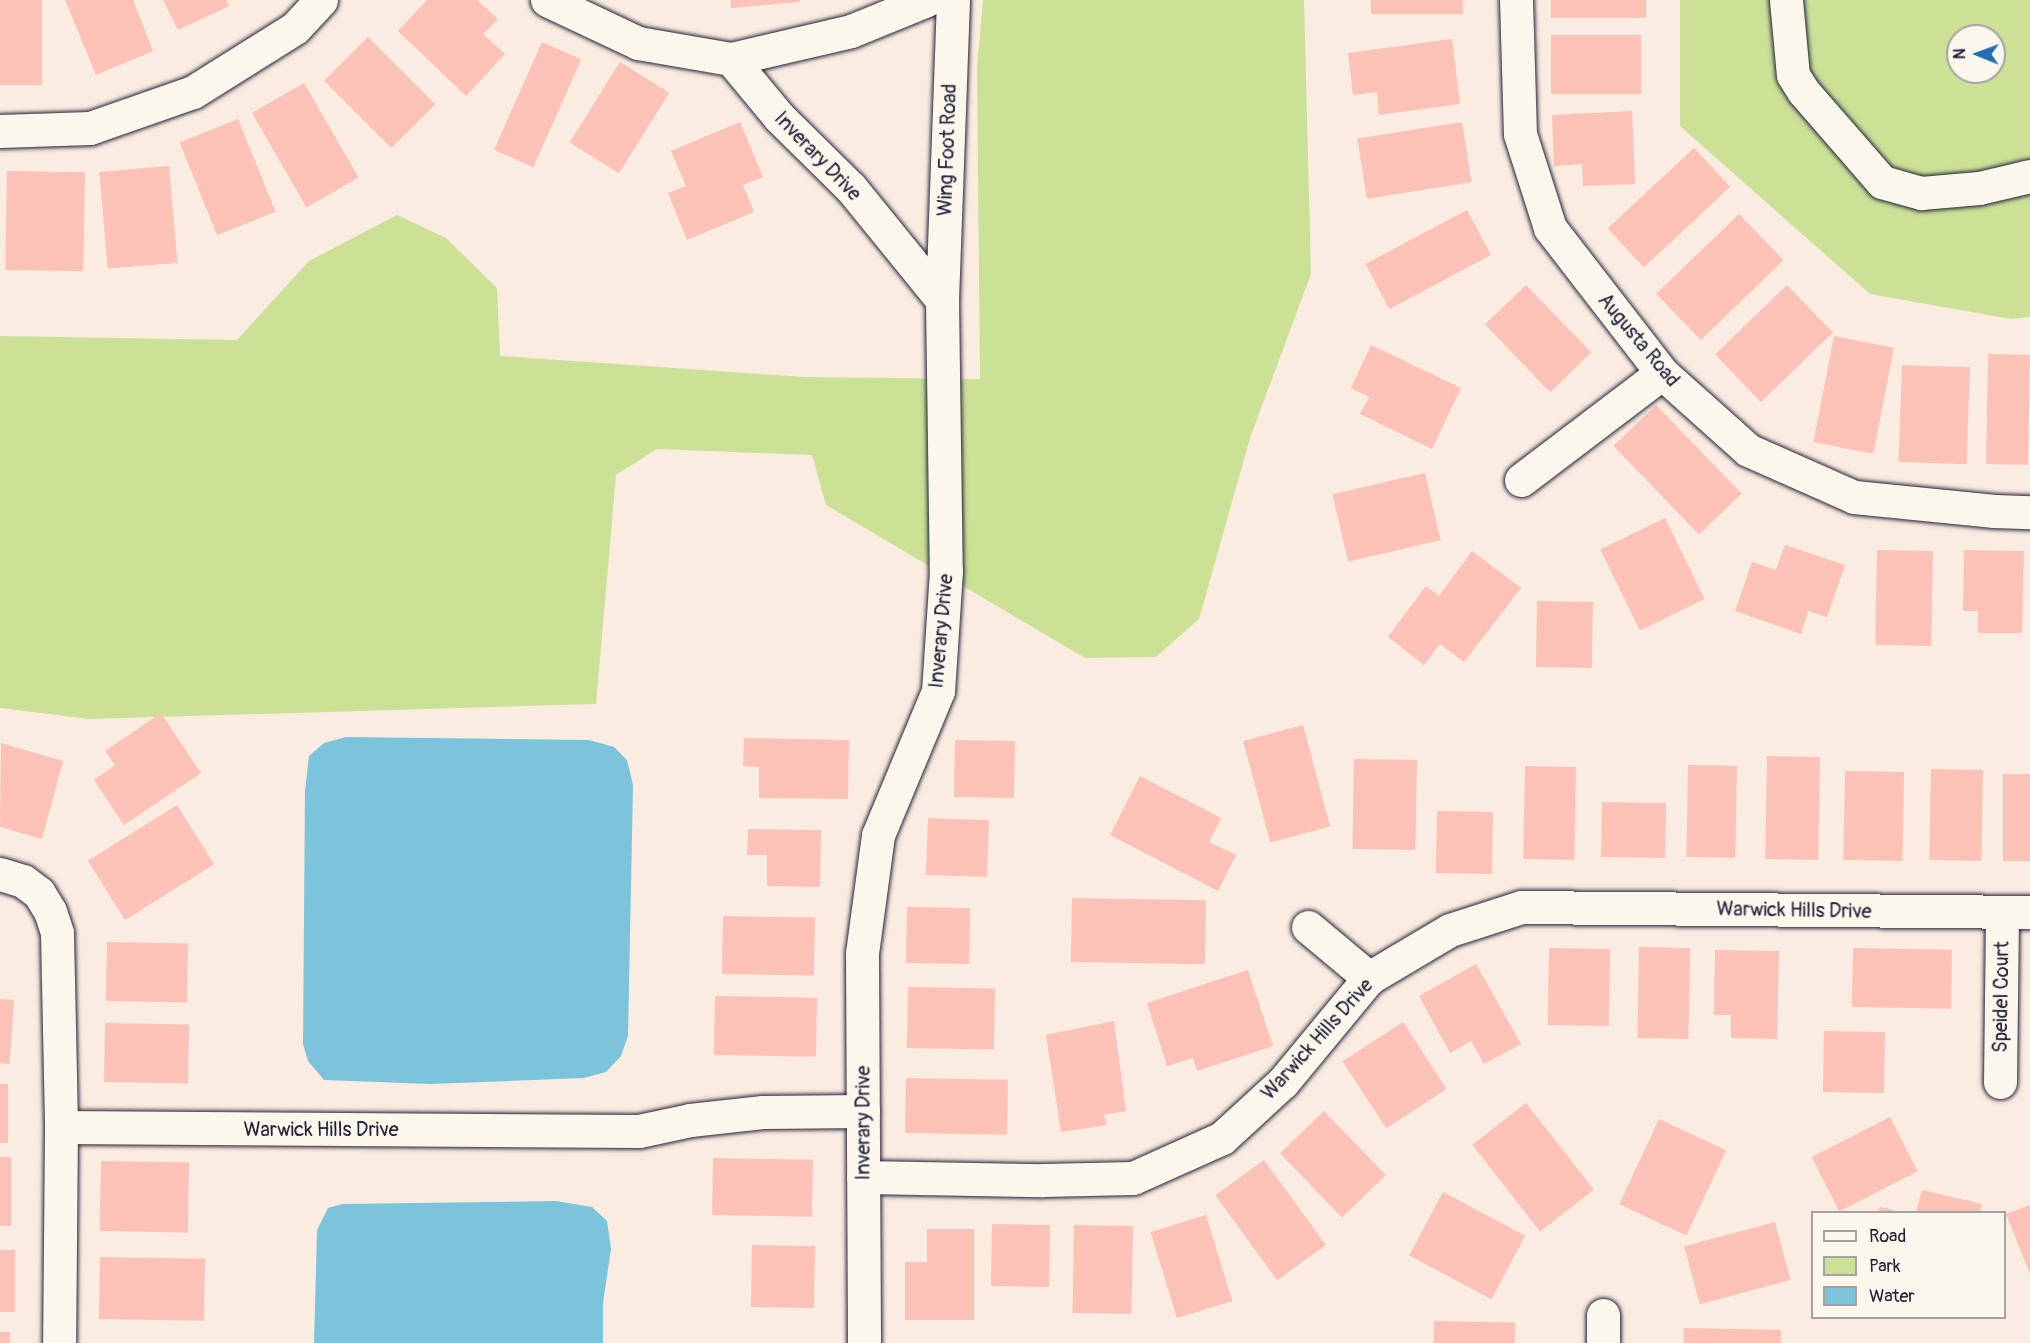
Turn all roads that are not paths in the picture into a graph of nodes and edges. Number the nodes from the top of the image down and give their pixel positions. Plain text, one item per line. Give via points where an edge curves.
1 (321, 0) edge
2 (547, 0) edge
3 (927, 0) edge
4 (953, 0) edge
5 (1516, 0) edge
6 (1786, 0) edge
7 (731, 59) junction
8 (0, 131) edge
9 (2030, 176) edge
10 (942, 300) junction
11 (1662, 373) junction
12 (1521, 480) dead end
13 (2030, 512) edge
14 (0, 874) edge
15 (2016, 912) edge
16 (1308, 927) dead end
17 (1369, 978) junction
18 (2000, 1082) dead end
19 (863, 1111) junction
20 (61, 1127) junction
21 (863, 1177) junction
22 (59, 1343) edge
23 (864, 1343) edge

1 - 8 street via 295,28 193,92 90,128
2 - 7 street via 638,43
3 - 7 street via 851,31
4 - 10 street, Wing Foot Road
5 - 11 street, Augusta Road via 1520,134 1550,228
6 - 9 street via 1793,75 1882,182 1921,193 1979,188
7 - 10 street, Inverary Drive via 779,117 851,188
10 - 19 street, Inverary Drive via 946,571 938,691 878,835 862,953
11 - 12 street
11 - 13 street, Augusta Road via 1749,450 1854,497
14 - 20 street via 23,881 39,893 57,933
15 - 17 street, Warwick Hills Drive via 1521,907 1450,930
15 - 18 street, Speidel Court
16 - 17 street
17 - 21 street, Warwick Hills Drive via 1283,1082 1222,1138 1133,1178
19 - 20 street, Warwick Hills Drive via 763,1112 690,1120 639,1131
19 - 21 street, Inverary Drive
20 - 22 street
21 - 23 street, Inverary Drive

